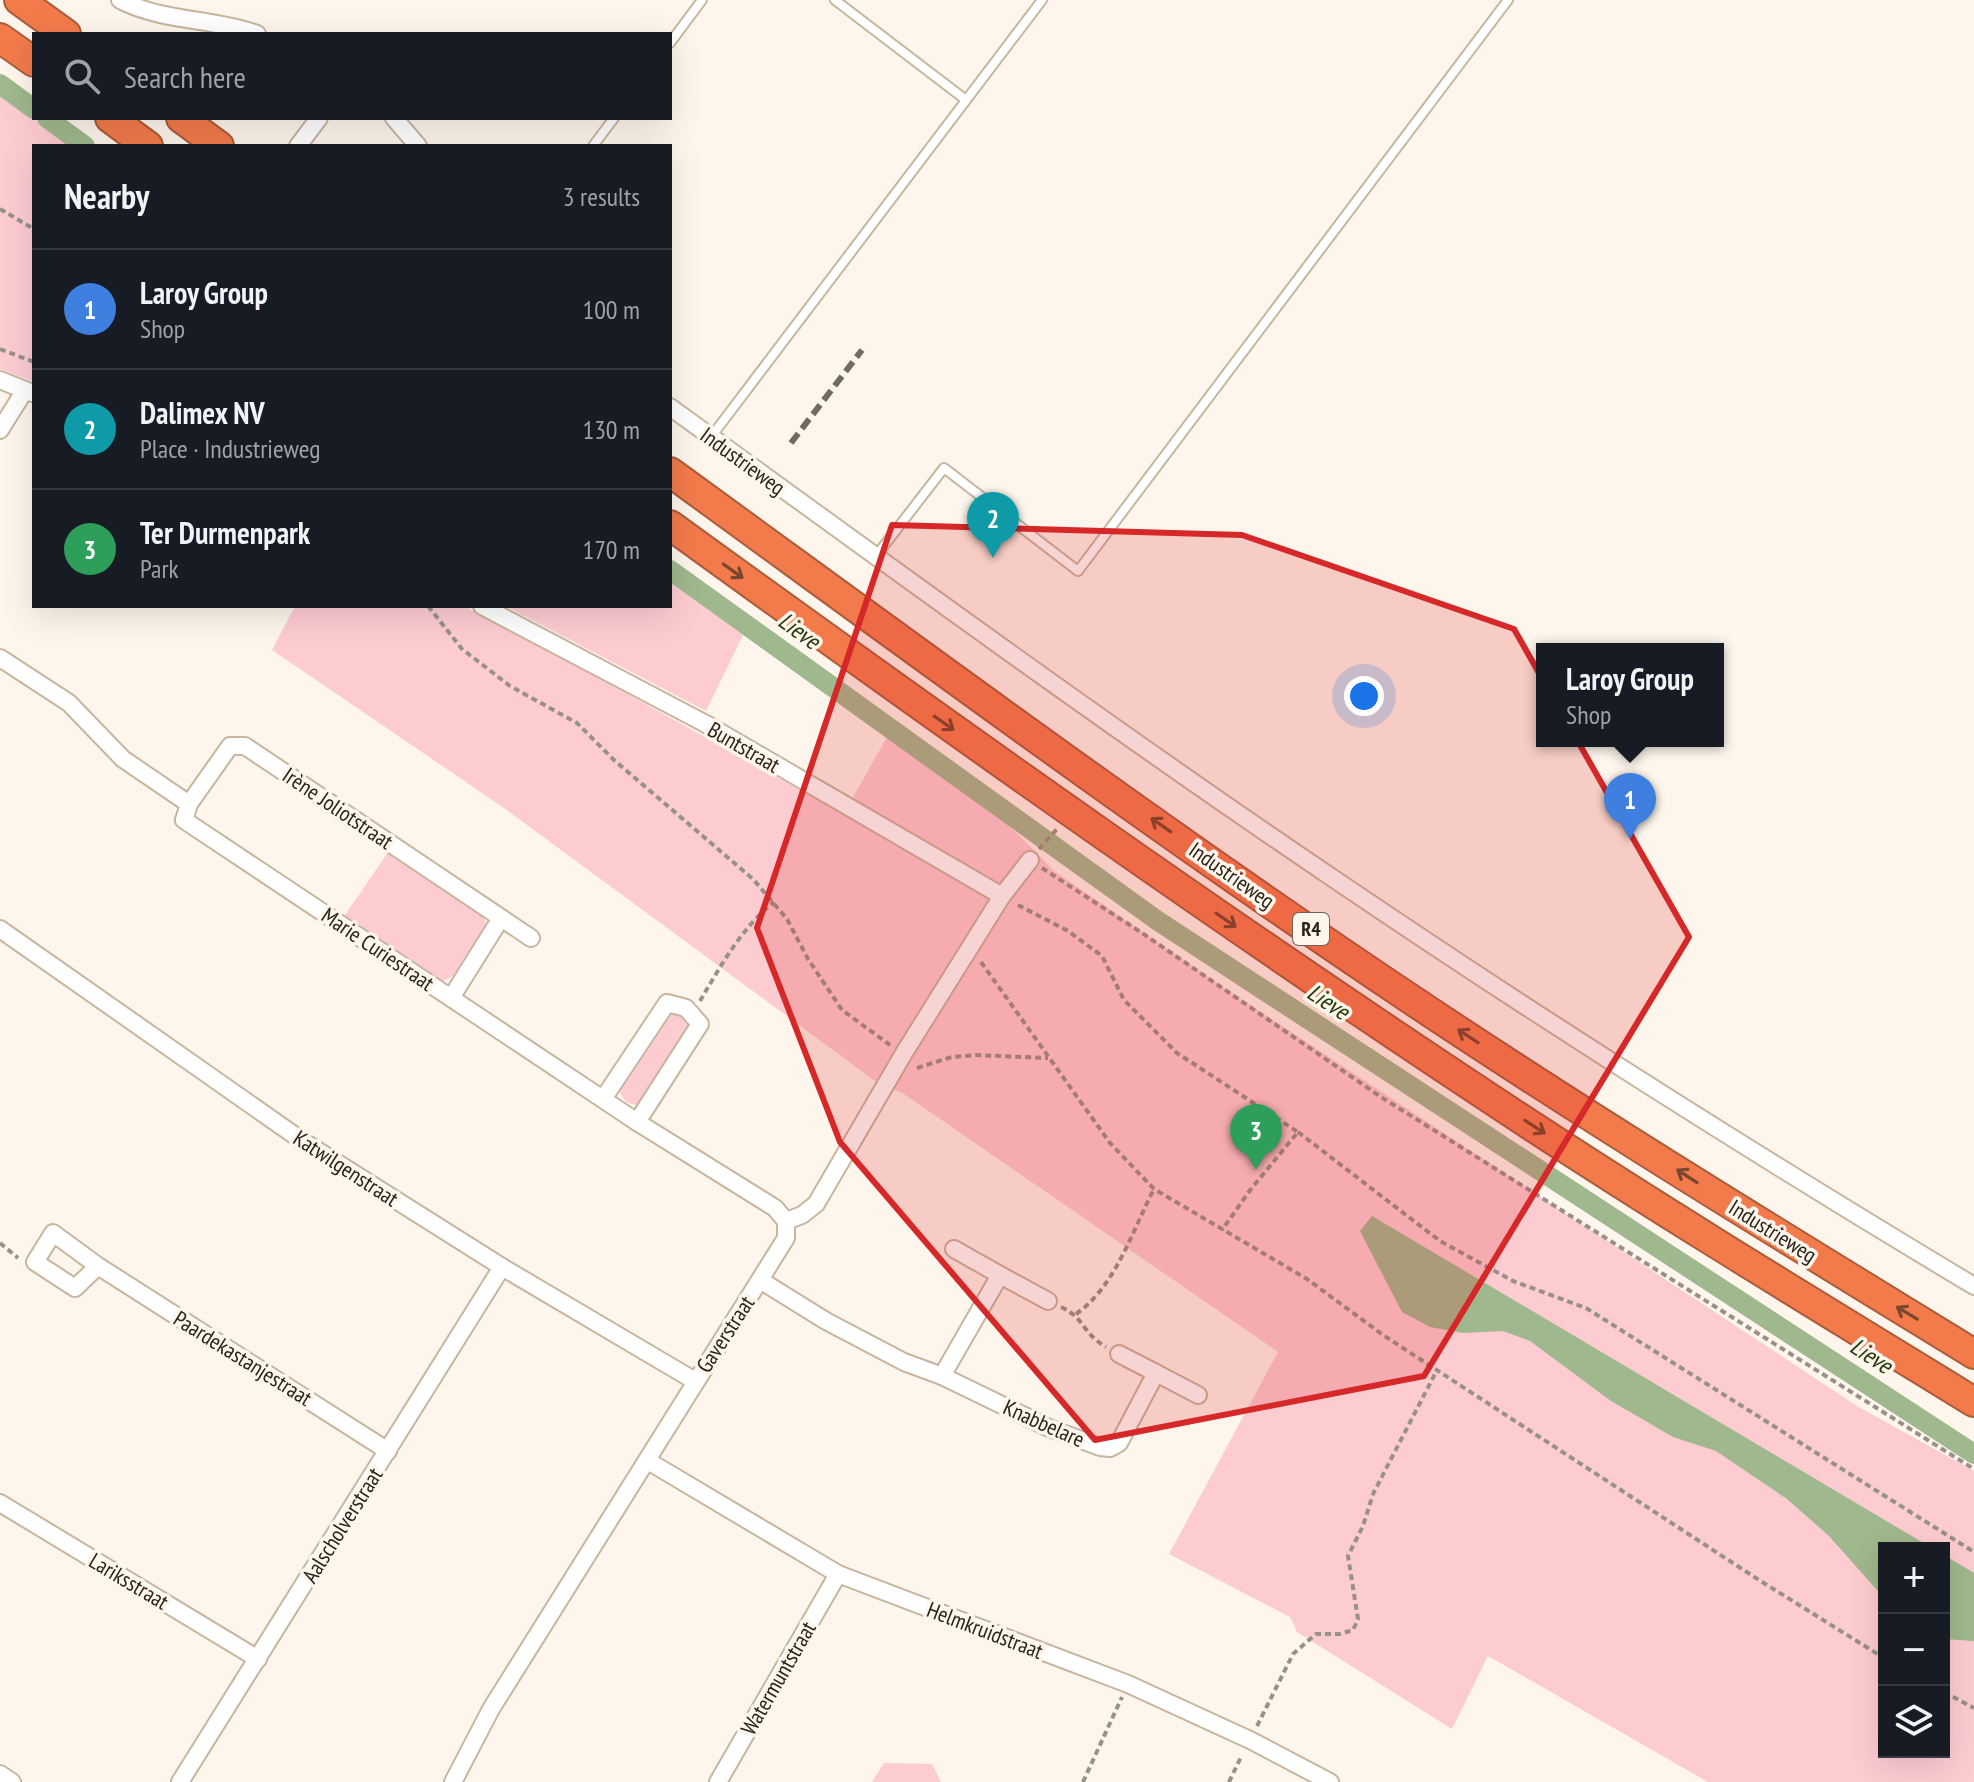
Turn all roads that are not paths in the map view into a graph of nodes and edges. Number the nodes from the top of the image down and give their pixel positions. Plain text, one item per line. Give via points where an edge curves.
1 (19, 0) edge
2 (120, 0) edge
3 (702, 0) edge
4 (835, 0) edge
5 (1042, 0) edge
6 (1508, 0) edge
7 (63, 32) edge
8 (252, 32) edge
9 (0, 38) edge
10 (672, 40) edge
11 (32, 61) edge
12 (966, 100) junction
13 (113, 120) edge
14 (184, 120) edge
15 (318, 120) edge
16 (396, 120) edge
17 (612, 120) edge
18 (145, 144) edge
19 (216, 144) edge
20 (300, 144) edge
21 (416, 144) edge
22 (594, 144) edge
23 (0, 380) edge
24 (30, 392) edge
25 (672, 408) edge
26 (0, 430) edge
27 (711, 437) junction
28 (672, 473) edge
29 (672, 526) edge
30 (875, 557) junction
31 (486, 608) edge
32 (0, 658) edge
33 (189, 804) junction
34 (1030, 860) road end
35 (1002, 896) junction
36 (501, 918) junction
37 (3, 938) edge
38 (531, 938) dead end
39 (451, 998) junction
40 (603, 1099) junction
41 (637, 1122) junction
42 (786, 1221) junction
43 (954, 1249) dead end
44 (98, 1266) dead end
45 (502, 1267) junction
46 (1000, 1275) junction
47 (760, 1280) junction
48 (1974, 1286) edge
49 (1048, 1301) road end
50 (1119, 1354) road end
51 (1974, 1354) edge
52 (1156, 1373) junction
53 (942, 1376) junction
54 (695, 1381) junction
55 (1198, 1395) dead end
56 (1974, 1402) edge
57 (388, 1451) junction
58 (648, 1461) junction
59 (0, 1503) edge
60 (838, 1574) junction
61 (258, 1659) junction
62 (0, 1774) edge
63 (12, 1782) edge
64 (180, 1782) edge
65 (453, 1782) edge
66 (718, 1782) edge
67 (1330, 1782) edge

1 - 7 highway
2 - 8 street via 180,19
3 - 10 lane
4 - 12 lane
5 - 12 lane
6 - 30 lane via 1078,571 944,468
9 - 11 highway
12 - 27 lane
13 - 18 highway
14 - 19 highway
15 - 20 street
16 - 21 street
17 - 22 lane
23 - 24 street
24 - 26 street
25 - 27 street, Industrieweg
27 - 30 street, Industrieweg
51 -> 28 highway, Industrieweg / R4 via 1411,999 1097,781
29 -> 56 highway, Industrieweg / R4 via 1312,979 1534,1127
30 - 48 street, Industrieweg via 1339,882 1551,1023
31 - 35 street, Buntstraat via 706,724
32 - 33 street, Marie Curiestraat via 69,703 123,759
33 - 36 street, Irène Joliotstraat via 230,746 245,746
33 - 39 street, Marie Curiestraat via 184,820
34 - 35 street
35 - 42 street via 816,1204
36 - 38 street, Irène Joliotstraat
36 - 39 street
37 - 45 street, Katwilgenstraat via 304,1142
39 - 40 street, Marie Curiestraat
40 - 41 street, Marie Curiestraat
40 - 41 street via 667,1003 692,1014 700,1024
41 - 42 street, Marie Curiestraat via 775,1208
42 - 47 street, Gaverstraat via 786,1238
43 - 46 street
44 - 57 street, Paardekastanjestraat
45 - 54 street, Katwilgenstraat
45 - 57 street, Aalscholverstraat
46 - 49 street
46 - 53 street
47 - 53 street, Knabbelare via 869,1344
47 - 54 street, Gaverstraat
50 - 52 street
52 - 53 street, Knabbelare via 1119,1443 1110,1448 1049,1428
52 - 55 street
54 - 58 street, Gaverstraat
57 - 61 street, Aalscholverstraat
58 - 60 street, Helmkruidstraat
58 - 65 street, Gaverstraat via 491,1709
59 - 61 street, Lariksstraat
60 - 66 street, Watermuntstraat
60 - 67 street, Helmkruidstraat via 1128,1684
61 - 64 street, Aalscholverstraat
62 - 63 street

